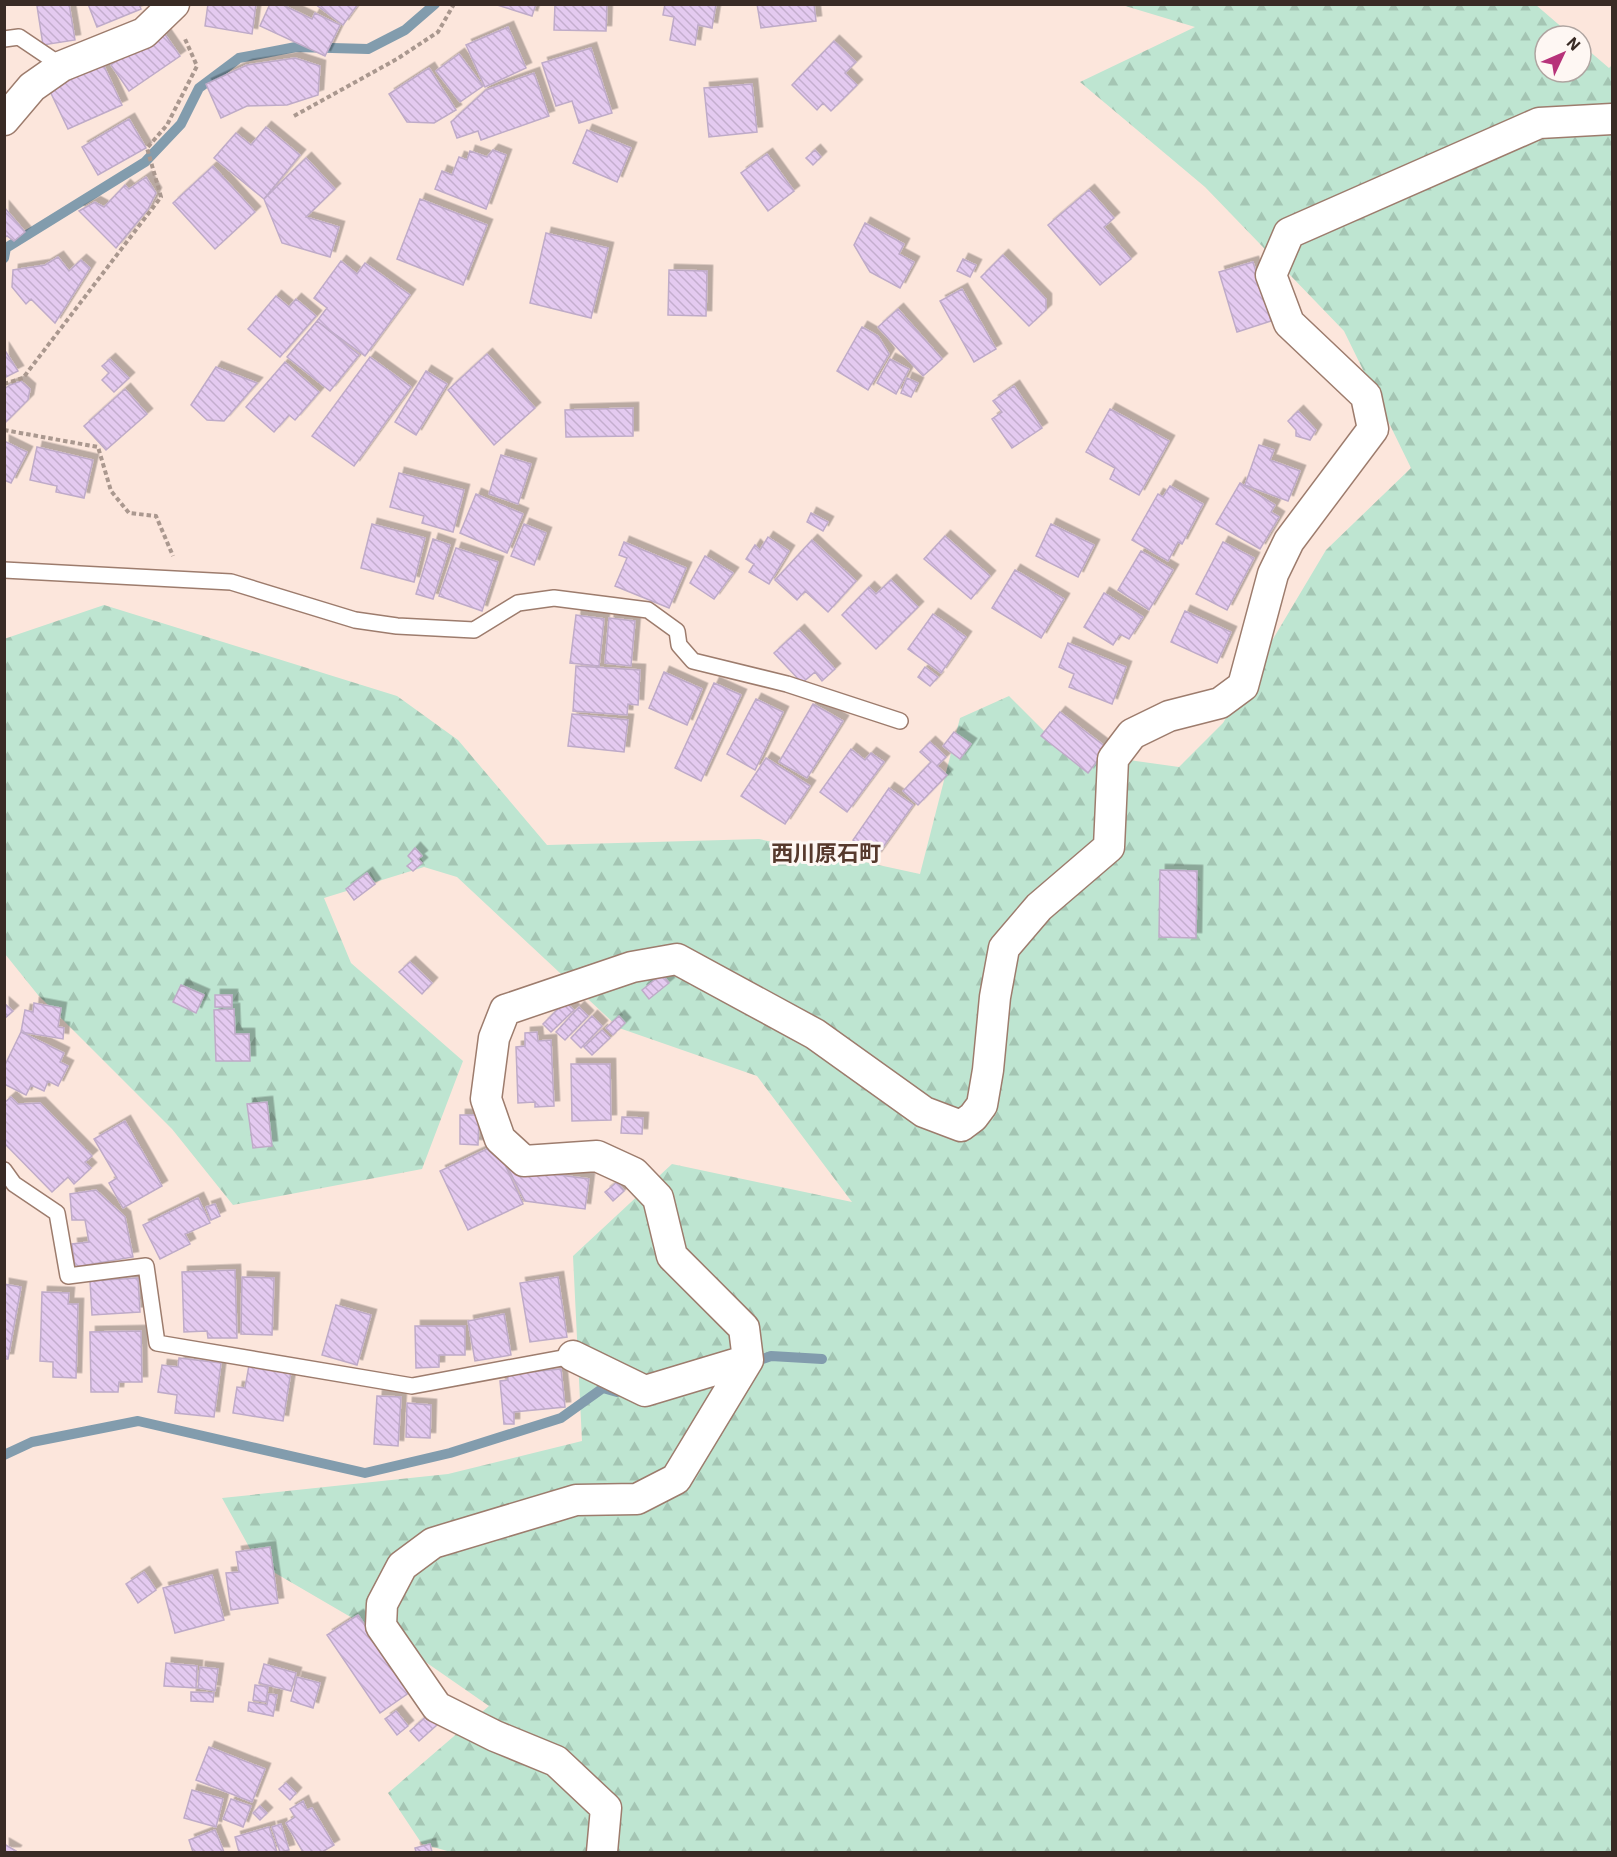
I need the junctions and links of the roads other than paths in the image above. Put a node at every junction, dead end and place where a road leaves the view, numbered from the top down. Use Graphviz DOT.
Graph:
graph roads {
  1 [pos="172,6"];
  2 [pos="4,39"];
  3 [pos="62,66"];
  4 [pos="1612,119"];
  5 [pos="4,120"];
  6 [pos="4,570"];
  7 [pos="900,721"];
  8 [pos="4,1170"];
  9 [pos="573,1356"];
  10 [pos="748,1360"];
  11 [pos="602,1852"];
  1 -- 3 [label="street"];
  2 -- 3 [label="lane"];
  3 -- 5 [label="street"];
  4 -- 10 [label="street"];
  6 -- 7 [label="lane"];
  8 -- 9 [label="lane"];
  9 -- 10 [label="street"];
  10 -- 11 [label="street"];
}
